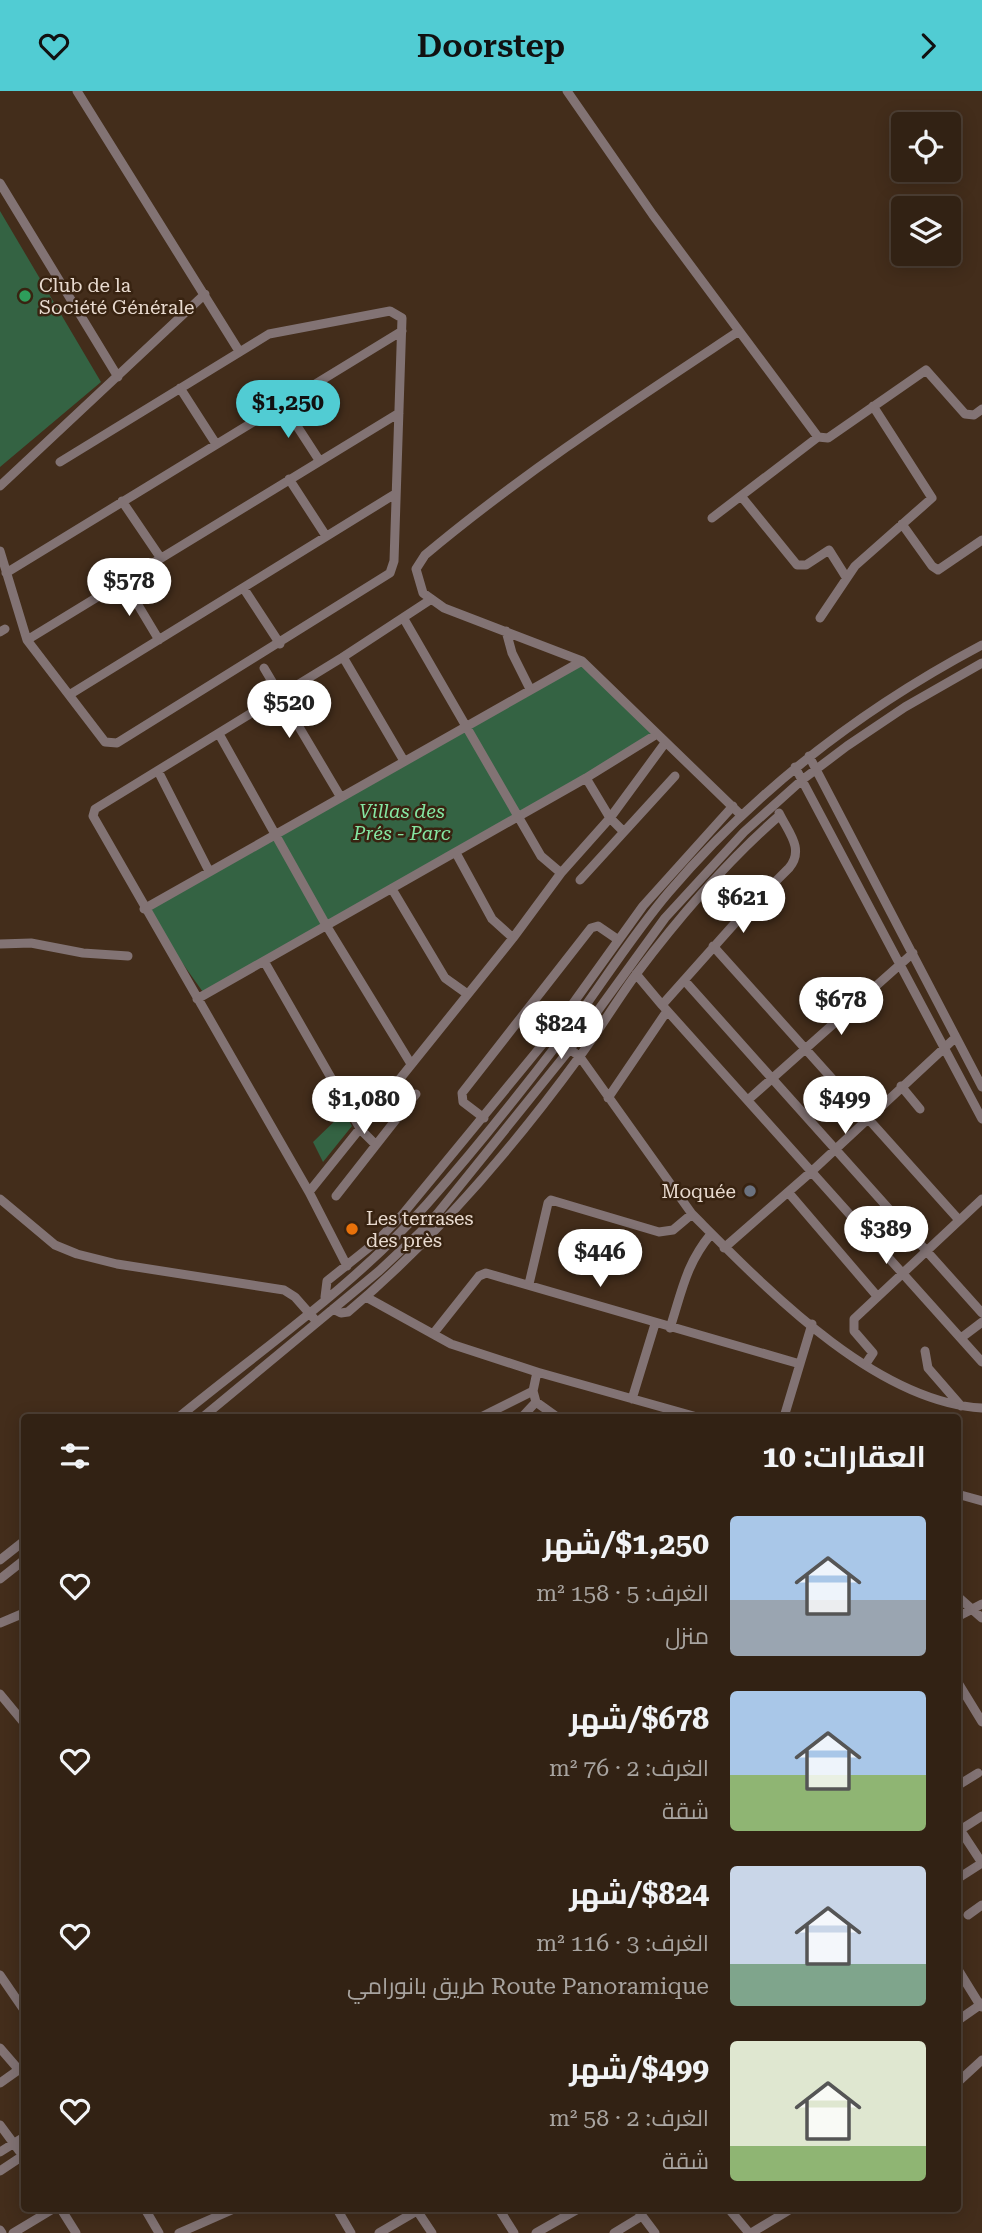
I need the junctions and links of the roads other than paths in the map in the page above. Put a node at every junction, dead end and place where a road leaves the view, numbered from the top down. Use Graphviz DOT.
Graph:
graph roads {
  1 [pos="77,91"];
  2 [pos="567,91"];
  3 [pos="0,183"];
  4 [pos="205,294"];
  5 [pos="402,331"];
  6 [pos="739,331"];
  7 [pos="239,351"];
  8 [pos="118,377"];
  9 [pos="180,388"];
  10 [pos="282,403"];
  11 [pos="873,407"];
  12 [pos="982,409"];
  13 [pos="399,413"];
  14 [pos="818,437"];
  15 [pos="216,444"];
  16 [pos="319,460"];
  17 [pos="60,462"];
  18 [pos="289,479"];
  19 [pos="0,486"];
  20 [pos="395,494"];
  21 [pos="741,496"];
  22 [pos="122,501"];
  23 [pos="712,518"];
  24 [pos="902,524"];
  25 [pos="326,536"];
  26 [pos="982,540"];
  27 [pos="0,551"];
  28 [pos="160,557"];
  29 [pos="6,573"];
  30 [pos="846,577"];
  31 [pos="123,580"];
  32 [pos="244,589"];
  33 [pos="430,600"];
  34 [pos="820,618"];
  35 [pos="404,619"];
  36 [pos="506,631"];
  37 [pos="27,640"];
  38 [pos="159,640"];
  39 [pos="280,644"];
  40 [pos="982,645"];
  41 [pos="343,657"];
  42 [pos="582,661"];
  43 [pos="982,663"];
  44 [pos="264,668"];
  45 [pos="530,689"];
  46 [pos="69,695"];
  47 [pos="281,695"];
  48 [pos="466,724"];
  49 [pos="219,734"];
  50 [pos="657,734"];
  51 [pos="645,741"];
  52 [pos="665,743"];
  53 [pos="657,754"];
  54 [pos="809,756"];
  55 [pos="404,761"];
  56 [pos="795,767"];
  57 [pos="816,768"];
  58 [pos="158,771"];
  59 [pos="675,776"];
  60 [pos="586,779"];
  61 [pos="802,780"];
  62 [pos="340,796"];
  63 [pos="774,804"];
  64 [pos="733,806"];
  65 [pos="741,815"];
  66 [pos="780,815"];
  67 [pos="518,817"];
  68 [pos="610,818"];
  69 [pos="623,831"];
  70 [pos="275,835"];
  71 [pos="456,853"];
  72 [pos="209,871"];
  73 [pos="561,873"];
  74 [pos="580,880"];
  75 [pos="392,890"];
  76 [pos="144,909"];
  77 [pos="326,925"];
  78 [pos="513,938"];
  79 [pos="617,939"];
  80 [pos="0,944"];
  81 [pos="713,946"];
  82 [pos="913,953"];
  83 [pos="128,956"];
  84 [pos="264,961"];
  85 [pos="898,966"];
  86 [pos="636,974"];
  87 [pos="684,980"];
  88 [pos="466,993"];
  89 [pos="197,999"];
  90 [pos="664,1008"];
  91 [pos="527,1013"];
  92 [pos="551,1034"];
  93 [pos="955,1038"];
  94 [pos="560,1041"];
  95 [pos="806,1048"];
  96 [pos="570,1049"];
  97 [pos="943,1049"];
  98 [pos="580,1057"];
  99 [pos="411,1064"];
  100 [pos="772,1079"];
  101 [pos="901,1086"];
  102 [pos="982,1087"];
  103 [pos="416,1094"];
  104 [pos="608,1098"];
  105 [pos="749,1099"];
  106 [pos="920,1109"];
  107 [pos="867,1117"];
  108 [pos="484,1118"];
  109 [pos="982,1119"];
  110 [pos="361,1130"];
  111 [pos="376,1146"];
  112 [pos="835,1148"];
  113 [pos="811,1172"];
  114 [pos="309,1192"];
  115 [pos="788,1192"];
  116 [pos="336,1196"];
  117 [pos="0,1199"];
  118 [pos="982,1199"];
  119 [pos="692,1214"];
  120 [pos="959,1220"];
  121 [pos="711,1234"];
  122 [pos="724,1248"];
  123 [pos="926,1249"];
  124 [pos="347,1266"];
  125 [pos="902,1271"];
  126 [pos="529,1284"];
  127 [pos="877,1296"];
  128 [pos="326,1297"];
  129 [pos="366,1297"];
  130 [pos="333,1309"];
  131 [pos="308,1312"];
  132 [pos="982,1313"];
  133 [pos="317,1322"];
  134 [pos="982,1322"];
  135 [pos="655,1324"];
  136 [pos="812,1324"];
  137 [pos="670,1328"];
  138 [pos="433,1334"];
  139 [pos="961,1338"];
  140 [pos="925,1351"];
  141 [pos="982,1362"];
  142 [pos="800,1364"];
  143 [pos="865,1365"];
  144 [pos="537,1373"];
  145 [pos="533,1391"];
  146 [pos="632,1399"];
  147 [pos="536,1402"];
  148 [pos="961,1406"];
  149 [pos="982,1408"];
  150 [pos="183,1414"];
  151 [pos="206,1414"];
  152 [pos="487,1414"];
  153 [pos="525,1414"];
  154 [pos="553,1414"];
  155 [pos="686,1414"];
  156 [pos="785,1414"];
  157 [pos="961,1495"];
  158 [pos="982,1501"];
  159 [pos="21,1543"];
  160 [pos="0,1560"];
  161 [pos="21,1562"];
  162 [pos="0,1579"];
  163 [pos="961,1598"];
  164 [pos="977,1606"];
  165 [pos="21,1614"];
  166 [pos="982,1618"];
  167 [pos="0,1623"];
  168 [pos="961,1688"];
  169 [pos="0,1694"];
  170 [pos="21,1719"];
  171 [pos="982,1722"];
  172 [pos="978,1773"];
  173 [pos="961,1784"];
  174 [pos="982,1816"];
  175 [pos="961,1827"];
  176 [pos="961,1833"];
  177 [pos="982,1863"];
  178 [pos="961,1876"];
  179 [pos="982,1905"];
  180 [pos="968,1915"];
  181 [pos="961,1974"];
  182 [pos="0,1975"];
  183 [pos="981,2005"];
  184 [pos="21,2006"];
  185 [pos="961,2018"];
  186 [pos="0,2048"];
  187 [pos="982,2060"];
  188 [pos="21,2067"];
  189 [pos="21,2069"];
  190 [pos="961,2079"];
  191 [pos="0,2083"];
  192 [pos="0,2125"];
  193 [pos="21,2139"];
  194 [pos="14,2144"];
  195 [pos="0,2152"];
  196 [pos="21,2152"];
  197 [pos="21,2157"];
  198 [pos="0,2171"];
  199 [pos="48,2212"];
  200 [pos="63,2212"];
  201 [pos="147,2212"];
  202 [pos="227,2212"];
  203 [pos="339,2212"];
  204 [pos="413,2212"];
  205 [pos="420,2212"];
  206 [pos="502,2212"];
  207 [pos="573,2212"];
  208 [pos="640,2212"];
  209 [pos="732,2212"];
  210 [pos="786,2212"];
  211 [pos="13,2233"];
  212 [pos="76,2233"];
  213 [pos="159,2233"];
  214 [pos="179,2233"];
  215 [pos="351,2233"];
  216 [pos="379,2233"];
  217 [pos="432,2233"];
  218 [pos="513,2233"];
  219 [pos="536,2233"];
  220 [pos="614,2233"];
  221 [pos="655,2233"];
  222 [pos="750,2233"];
  1 -- 4 [label="street"];
  2 -- 6 [label="street"];
  3 -- 8 [label="street"];
  4 -- 7 [label="street"];
  4 -- 8 [label="street"];
  5 -- 7 [label="street"];
  5 -- 10 [label="street"];
  5 -- 13 [label="street"];
  6 -- 14 [label="street"];
  6 -- 33 [label="street"];
  7 -- 9 [label="street"];
  8 -- 19 [label="street"];
  9 -- 15 [label="street"];
  9 -- 17 [label="street"];
  10 -- 15 [label="street"];
  10 -- 16 [label="street"];
  11 -- 12 [label="street"];
  11 -- 14 [label="street"];
  11 -- 24 [label="street"];
  13 -- 16 [label="street"];
  13 -- 20 [label="street"];
  14 -- 21 [label="street"];
  15 -- 22 [label="street"];
  16 -- 18 [label="street"];
  18 -- 25 [label="street"];
  18 -- 28 [label="street"];
  20 -- 25 [label="street"];
  20 -- 39 [label="street"];
  21 -- 23 [label="street"];
  21 -- 30 [label="street"];
  22 -- 28 [label="street"];
  22 -- 29 [label="street"];
  24 -- 26 [label="street"];
  24 -- 30 [label="street"];
  25 -- 32 [label="street"];
  27 -- 29 [label="street"];
  28 -- 31 [label="street"];
  29 -- 37 [label="street"];
  30 -- 34 [label="street"];
  31 -- 37 [label="street"];
  31 -- 38 [label="street"];
  32 -- 38 [label="street"];
  32 -- 39 [label="street"];
  33 -- 35 [label="street"];
  33 -- 36 [label="street"];
  35 -- 41 [label="street"];
  35 -- 48 [label="street"];
  36 -- 42 [label="street"];
  36 -- 45 [label="street"];
  37 -- 46 [label="street"];
  38 -- 46 [label="street"];
  39 -- 46 [label="street"];
  40 -- 54 [label="street"];
  41 -- 47 [label="street"];
  41 -- 55 [label="street"];
  42 -- 45 [label="street"];
  42 -- 50 [label="street"];
  43 -- 57 [label="street"];
  44 -- 47 [label="street"];
  45 -- 48 [label="street"];
  47 -- 49 [label="street"];
  47 -- 62 [label="street"];
  48 -- 55 [label="street"];
  48 -- 67 [label="street"];
  49 -- 58 [label="street"];
  49 -- 70 [label="street"];
  50 -- 51 [label="street"];
  50 -- 52 [label="street"];
  51 -- 53 [label="street"];
  51 -- 60 [label="street"];
  52 -- 53 [label="street"];
  52 -- 64 [label="street"];
  53 -- 68 [label="street"];
  54 -- 56 [label="street"];
  54 -- 57 [label="street"];
  55 -- 62 [label="street"];
  56 -- 61 [label="street"];
  56 -- 65 [label="street"];
  57 -- 61 [label="street"];
  57 -- 82 [label="street"];
  58 -- 72 [label="street"];
  58 -- 76 [label="street"];
  59 -- 69 [label="street"];
  60 -- 67 [label="street"];
  60 -- 68 [label="street"];
  61 -- 63 [label="street"];
  61 -- 85 [label="street"];
  62 -- 70 [label="street"];
  63 -- 66 [label="street"];
  63 -- 96 [label="street"];
  64 -- 65 [label="street"];
  64 -- 79 [label="street"];
  65 -- 94 [label="street"];
  66 -- 81 [label="street"];
  66 -- 86 [label="street"];
  67 -- 71 [label="street"];
  67 -- 73 [label="street"];
  68 -- 69 [label="street"];
  68 -- 73 [label="street"];
  69 -- 74 [label="street"];
  70 -- 72 [label="street"];
  70 -- 77 [label="street"];
  71 -- 75 [label="street"];
  71 -- 78 [label="street"];
  72 -- 76 [label="street"];
  73 -- 78 [label="street"];
  75 -- 77 [label="street"];
  75 -- 88 [label="street"];
  76 -- 89 [label="street"];
  77 -- 84 [label="street"];
  77 -- 99 [label="street"];
  78 -- 88 [label="street"];
  79 -- 91 [label="street"];
  79 -- 92 [label="street"];
  80 -- 83 [label="street"];
  81 -- 87 [label="street"];
  81 -- 95 [label="street"];
  82 -- 85 [label="street"];
  82 -- 93 [label="street"];
  84 -- 89 [label="street"];
  84 -- 110 [label="street"];
  85 -- 95 [label="street"];
  85 -- 97 [label="street"];
  86 -- 90 [label="street"];
  86 -- 98 [label="street"];
  87 -- 90 [label="street"];
  87 -- 100 [label="street"];
  88 -- 99 [label="street"];
  89 -- 114 [label="street"];
  90 -- 104 [label="street"];
  90 -- 105 [label="street"];
  91 -- 92 [label="street"];
  91 -- 108 [label="street"];
  92 -- 94 [label="street"];
  92 -- 108 [label="street"];
  93 -- 97 [label="street"];
  93 -- 102 [label="street"];
  94 -- 96 [label="street"];
  94 -- 128 [label="street"];
  95 -- 100 [label="street"];
  95 -- 107 [label="street"];
  96 -- 98 [label="street"];
  96 -- 130 [label="street"];
  97 -- 101 [label="street"];
  97 -- 109 [label="street"];
  98 -- 104 [label="street"];
  98 -- 129 [label="street"];
  99 -- 110 [label="street"];
  100 -- 105 [label="street"];
  100 -- 112 [label="street"];
  101 -- 106 [label="street"];
  101 -- 107 [label="street"];
  103 -- 111 [label="street"];
  104 -- 119 [label="street"];
  105 -- 113 [label="street"];
  107 -- 112 [label="street"];
  107 -- 120 [label="street"];
  108 -- 124 [label="street"];
  110 -- 111 [label="street"];
  110 -- 114 [label="street"];
  111 -- 116 [label="street"];
  112 -- 113 [label="street"];
  112 -- 123 [label="street"];
  113 -- 115 [label="street"];
  113 -- 125 [label="street"];
  114 -- 124 [label="street"];
  115 -- 122 [label="street"];
  115 -- 127 [label="street"];
  117 -- 131 [label="street"];
  118 -- 120 [label="street"];
  119 -- 121 [label="street"];
  119 -- 126 [label="street"];
  120 -- 123 [label="street"];
  121 -- 122 [label="street"];
  121 -- 137 [label="street"];
  122 -- 136 [label="street"];
  123 -- 125 [label="street"];
  123 -- 132 [label="street"];
  124 -- 128 [label="street"];
  125 -- 127 [label="street"];
  125 -- 139 [label="street"];
  126 -- 135 [label="street"];
  126 -- 138 [label="street"];
  127 -- 143 [label="street"];
  128 -- 131 [label="street"];
  129 -- 130 [label="street"];
  129 -- 138 [label="street"];
  130 -- 133 [label="street"];
  131 -- 133 [label="street"];
  131 -- 150 [label="street"];
  133 -- 151 [label="street"];
  134 -- 139 [label="street"];
  135 -- 137 [label="street"];
  135 -- 146 [label="street"];
  136 -- 142 [label="street"];
  136 -- 143 [label="street"];
  137 -- 142 [label="street"];
  138 -- 144 [label="street"];
  139 -- 141 [label="street"];
  140 -- 148 [label="street"];
  142 -- 156 [label="street"];
  143 -- 148 [label="street"];
  144 -- 145 [label="street"];
  144 -- 146 [label="street"];
  145 -- 147 [label="street"];
  145 -- 152 [label="street"];
  146 -- 155 [label="street"];
  147 -- 153 [label="street"];
  147 -- 154 [label="street"];
  148 -- 149 [label="street"];
  157 -- 158 [label="street"];
  159 -- 160 [label="street"];
  161 -- 162 [label="street"];
  163 -- 164 [label="street"];
  164 -- 166 [label="street"];
  165 -- 167 [label="street"];
  168 -- 171 [label="street"];
  169 -- 170 [label="street"];
  172 -- 173 [label="street"];
  174 -- 175 [label="street"];
  176 -- 177 [label="street"];
  177 -- 178 [label="street"];
  179 -- 180 [label="street"];
  181 -- 183 [label="street"];
  182 -- 184 [label="street"];
  183 -- 185 [label="street"];
  186 -- 188 [label="street"];
  187 -- 190 [label="street"];
  189 -- 191 [label="street"];
  192 -- 194 [label="street"];
  193 -- 194 [label="street"];
  194 -- 195 [label="street"];
  194 -- 196 [label="street"];
  197 -- 198 [label="street"];
  199 -- 211 [label="street"];
  200 -- 212 [label="street"];
  201 -- 213 [label="street"];
  202 -- 214 [label="street"];
  203 -- 215 [label="street"];
  204 -- 216 [label="street"];
  205 -- 217 [label="street"];
  206 -- 218 [label="street"];
  207 -- 219 [label="street"];
  208 -- 220 [label="street"];
  208 -- 221 [label="street"];
  209 -- 222 [label="street"];
  210 -- 222 [label="street"];
}
